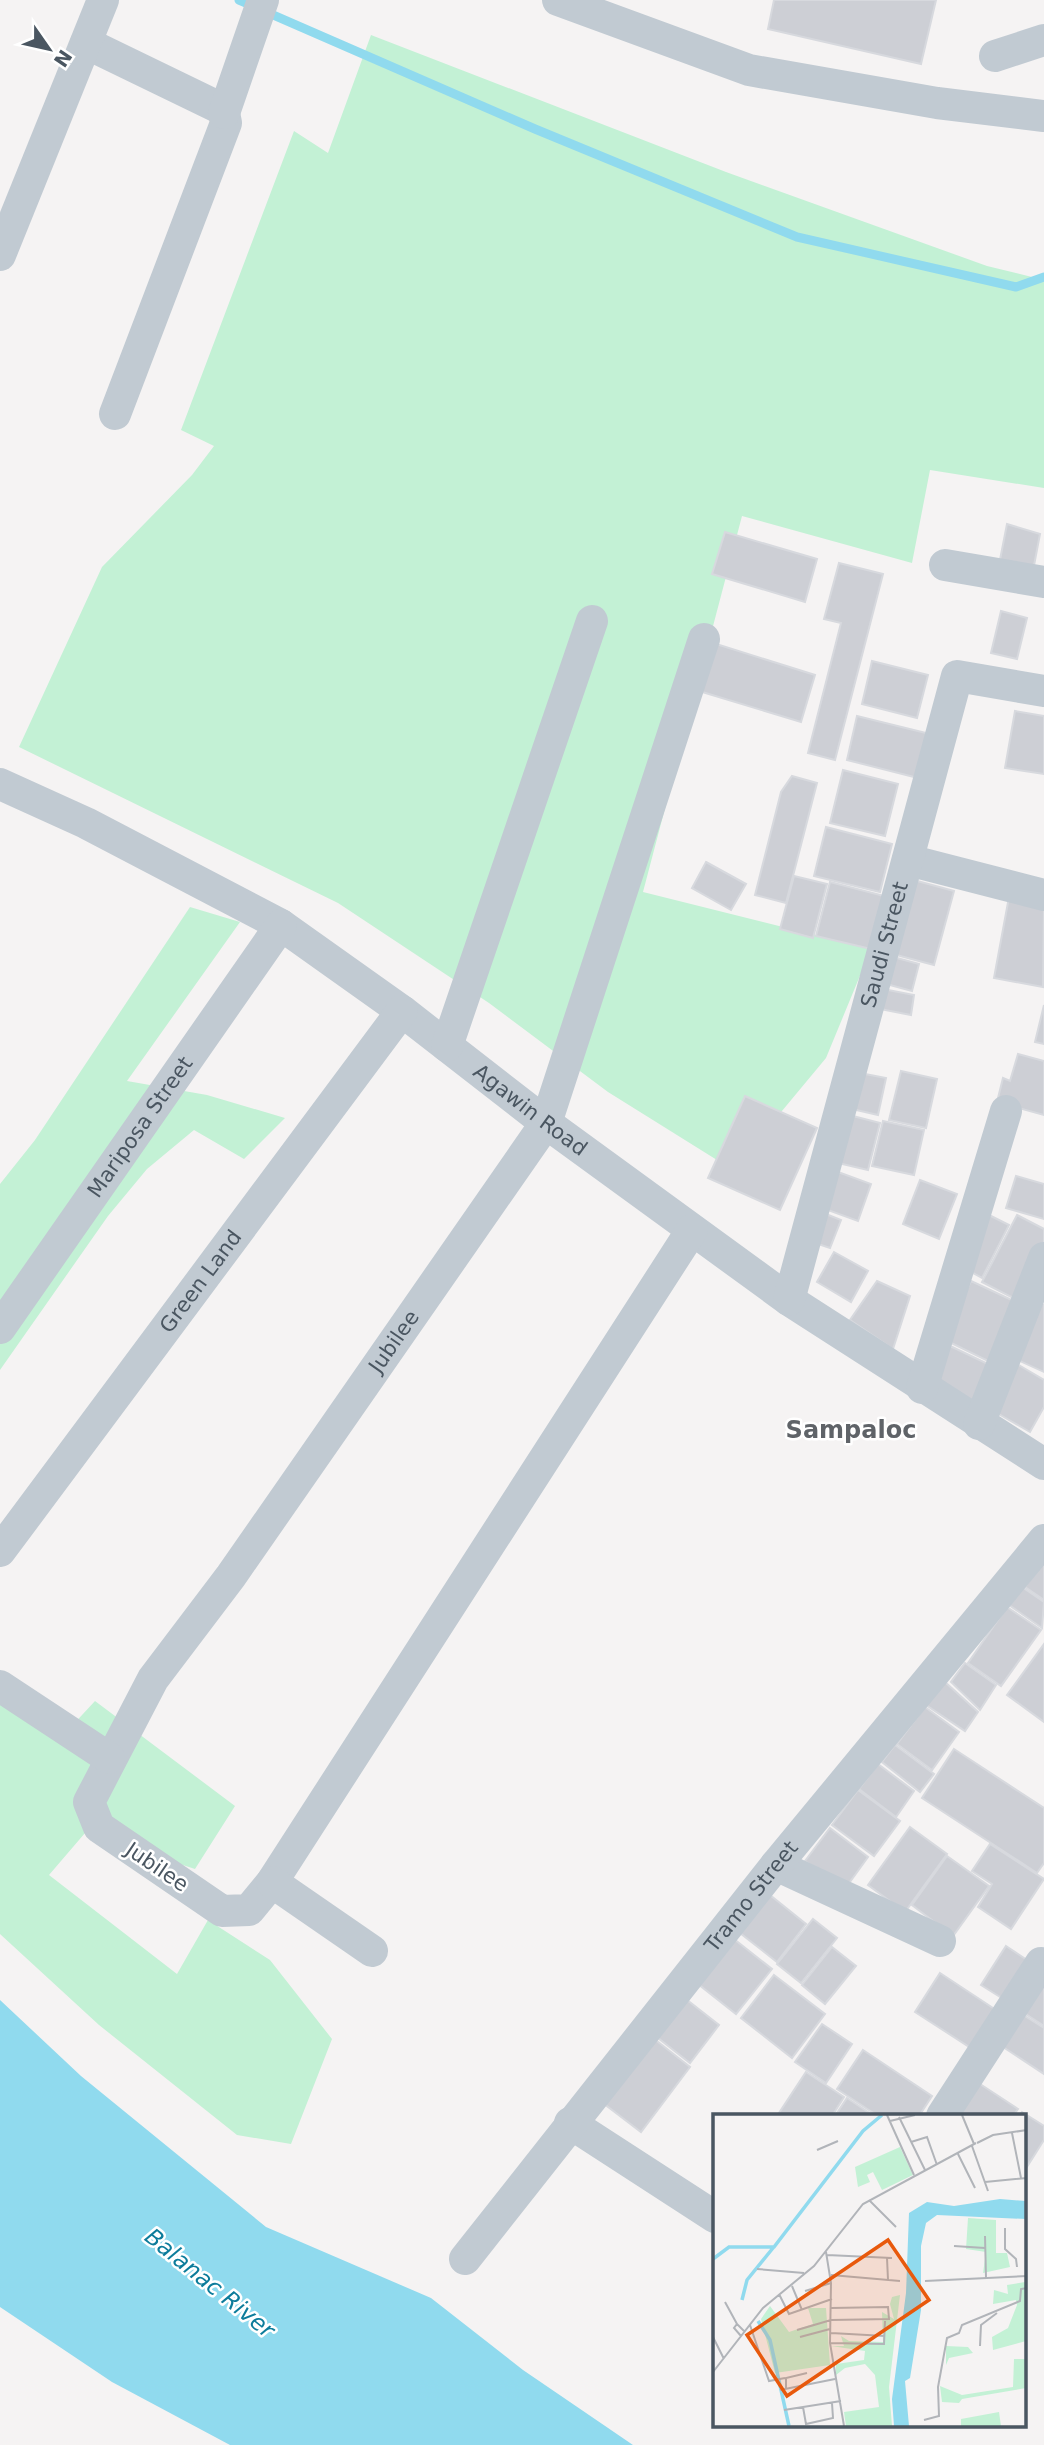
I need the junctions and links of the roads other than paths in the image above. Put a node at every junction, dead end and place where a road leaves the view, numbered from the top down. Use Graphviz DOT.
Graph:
graph roads {
  1 [pos="103,0"];
  2 [pos="263,0"];
  3 [pos="558,0"];
  4 [pos="1044,40"];
  5 [pos="86,43"];
  6 [pos="995,56"];
  7 [pos="224,113"];
  8 [pos="1044,116"];
  9 [pos="0,255"];
  10 [pos="115,414"];
  11 [pos="945,565"];
  12 [pos="1044,582"];
  13 [pos="592,621"];
  14 [pos="704,639"];
  15 [pos="1044,691"];
  16 [pos="0,784"];
  17 [pos="908,860"];
  18 [pos="1044,895"];
  19 [pos="281,925"];
  20 [pos="402,1011"];
  21 [pos="447,1046"];
  22 [pos="1006,1111"];
  23 [pos="547,1123"];
  24 [pos="692,1230"];
  25 [pos="1044,1258"];
  26 [pos="789,1300"];
  27 [pos="0,1328"];
  28 [pos="922,1388"];
  29 [pos="979,1424"];
  30 [pos="1044,1464"];
  31 [pos="1044,1540"];
  32 [pos="0,1551"];
  33 [pos="0,1686"];
  34 [pos="109,1758"];
  35 [pos="776,1866"];
  36 [pos="272,1882"];
  37 [pos="940,1941"];
  38 [pos="372,1951"];
  39 [pos="1044,1965"];
  40 [pos="943,2114"];
  41 [pos="570,2123"];
  42 [pos="713,2216"];
  43 [pos="465,2259"];
  1 -- 5 [label="street"];
  2 -- 7 [label="street"];
  3 -- 8 [label="street"];
  4 -- 6 [label="street"];
  5 -- 7 [label="street"];
  5 -- 9 [label="street"];
  7 -- 10 [label="street"];
  11 -- 12 [label="street"];
  13 -- 21 [label="street"];
  14 -- 23 [label="street, Jubilee"];
  15 -- 17 [label="street, Saudi Street"];
  16 -- 19 [label="street, Agawin Road"];
  17 -- 18 [label="street"];
  17 -- 26 [label="street, Saudi Street"];
  19 -- 20 [label="street, Agawin Road"];
  19 -- 27 [label="street, Mariposa Street"];
  20 -- 21 [label="street, Agawin Road"];
  20 -- 32 [label="street, Green Land"];
  21 -- 23 [label="street, Agawin Road"];
  22 -- 28 [label="street"];
  23 -- 24 [label="street, Agawin Road"];
  23 -- 34 [label="street, Jubilee"];
  24 -- 26 [label="street, Agawin Road"];
  24 -- 36 [label="street, Jubilee"];
  25 -- 29 [label="street"];
  26 -- 28 [label="street, Agawin Road"];
  28 -- 29 [label="street, Agawin Road"];
  29 -- 30 [label="street, Agawin Road"];
  31 -- 35 [label="street, Tramo Street"];
  33 -- 34 [label="street"];
  34 -- 36 [label="street, Jubilee"];
  35 -- 37 [label="street"];
  35 -- 41 [label="street, Tramo Street"];
  36 -- 38 [label="street"];
  39 -- 40 [label="street"];
  41 -- 42 [label="street"];
  41 -- 43 [label="street, Tramo Street"];
}
